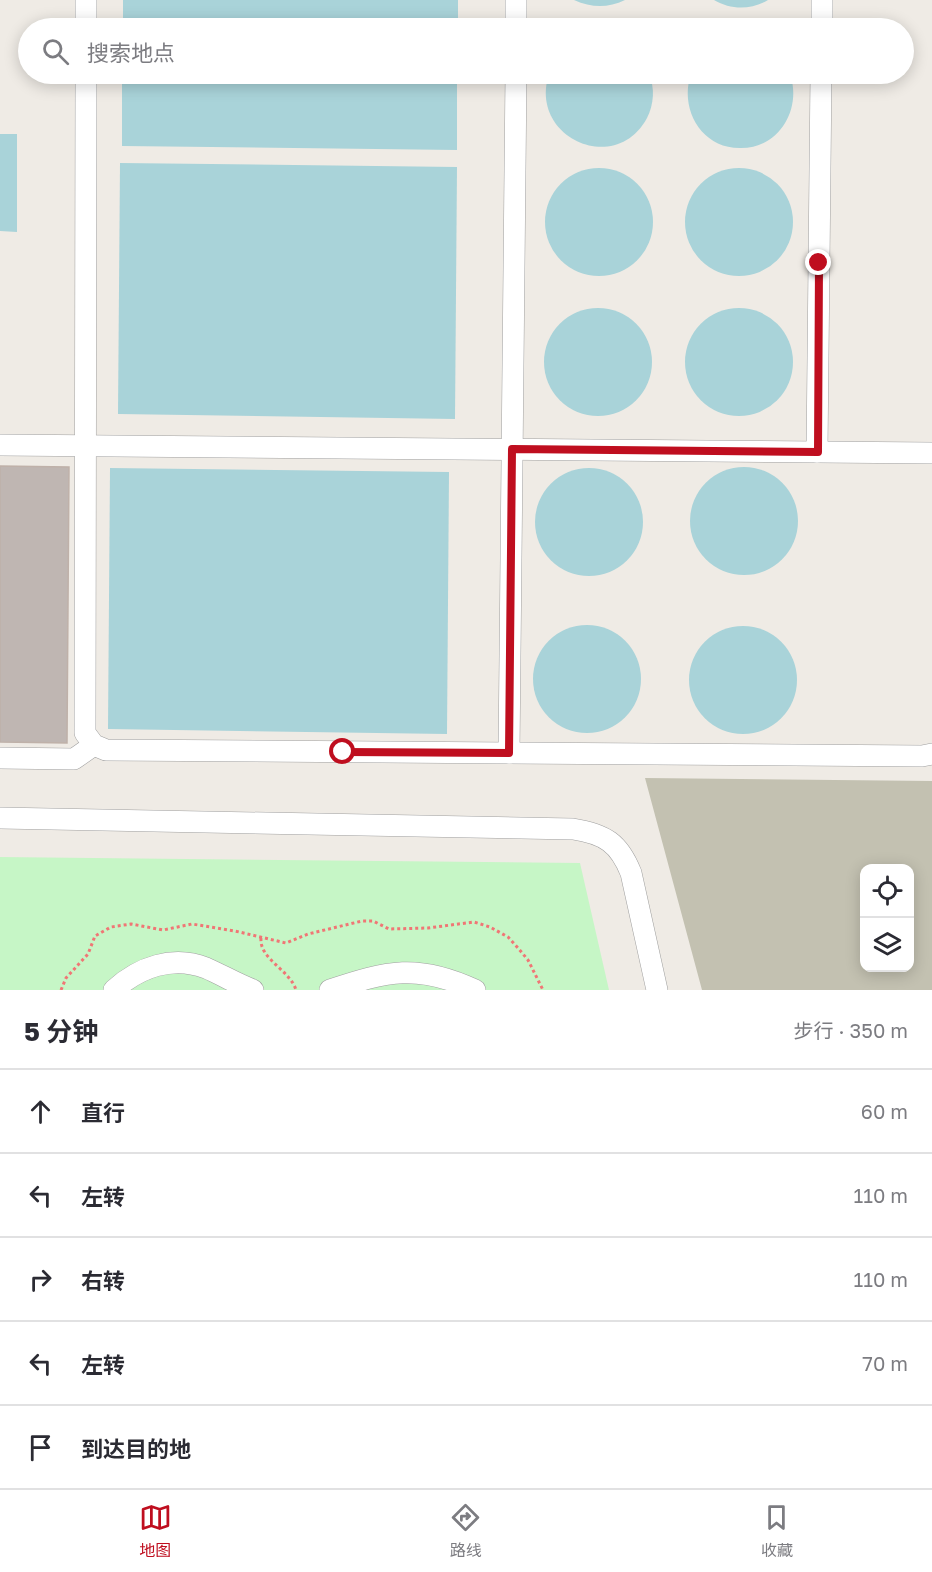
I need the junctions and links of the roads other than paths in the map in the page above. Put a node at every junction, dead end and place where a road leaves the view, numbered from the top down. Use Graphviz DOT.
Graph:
graph roads {
  1 [pos="86,0"];
  2 [pos="516,0"];
  3 [pos="822,0"];
  4 [pos="86,18"];
  5 [pos="516,18"];
  6 [pos="822,18"];
  7 [pos="86,84"];
  8 [pos="516,84"];
  9 [pos="821,84"];
  10 [pos="0,445"];
  11 [pos="86,445"];
  12 [pos="512,449"];
  13 [pos="818,452"];
  14 [pos="932,453"];
  15 [pos="94,745"];
  16 [pos="509,753"];
  17 [pos="932,754"];
  18 [pos="0,758"];
  19 [pos="0,818"];
  20 [pos="114,990"];
  21 [pos="253,990"];
  22 [pos="330,990"];
  23 [pos="475,990"];
  24 [pos="657,990"];
  1 -- 4 [label="street"];
  2 -- 5 [label="street"];
  3 -- 6 [label="street"];
  7 -- 11 [label="street"];
  8 -- 12 [label="street"];
  9 -- 13 [label="street"];
  10 -- 11 [label="street"];
  11 -- 12 [label="street"];
  11 -- 15 [label="street"];
  12 -- 13 [label="street"];
  12 -- 16 [label="street"];
  13 -- 14 [label="street"];
  15 -- 16 [label="street"];
  15 -- 18 [label="street"];
  16 -- 17 [label="street"];
  19 -- 24 [label="street"];
  20 -- 21 [label="street"];
  22 -- 23 [label="street"];
}
